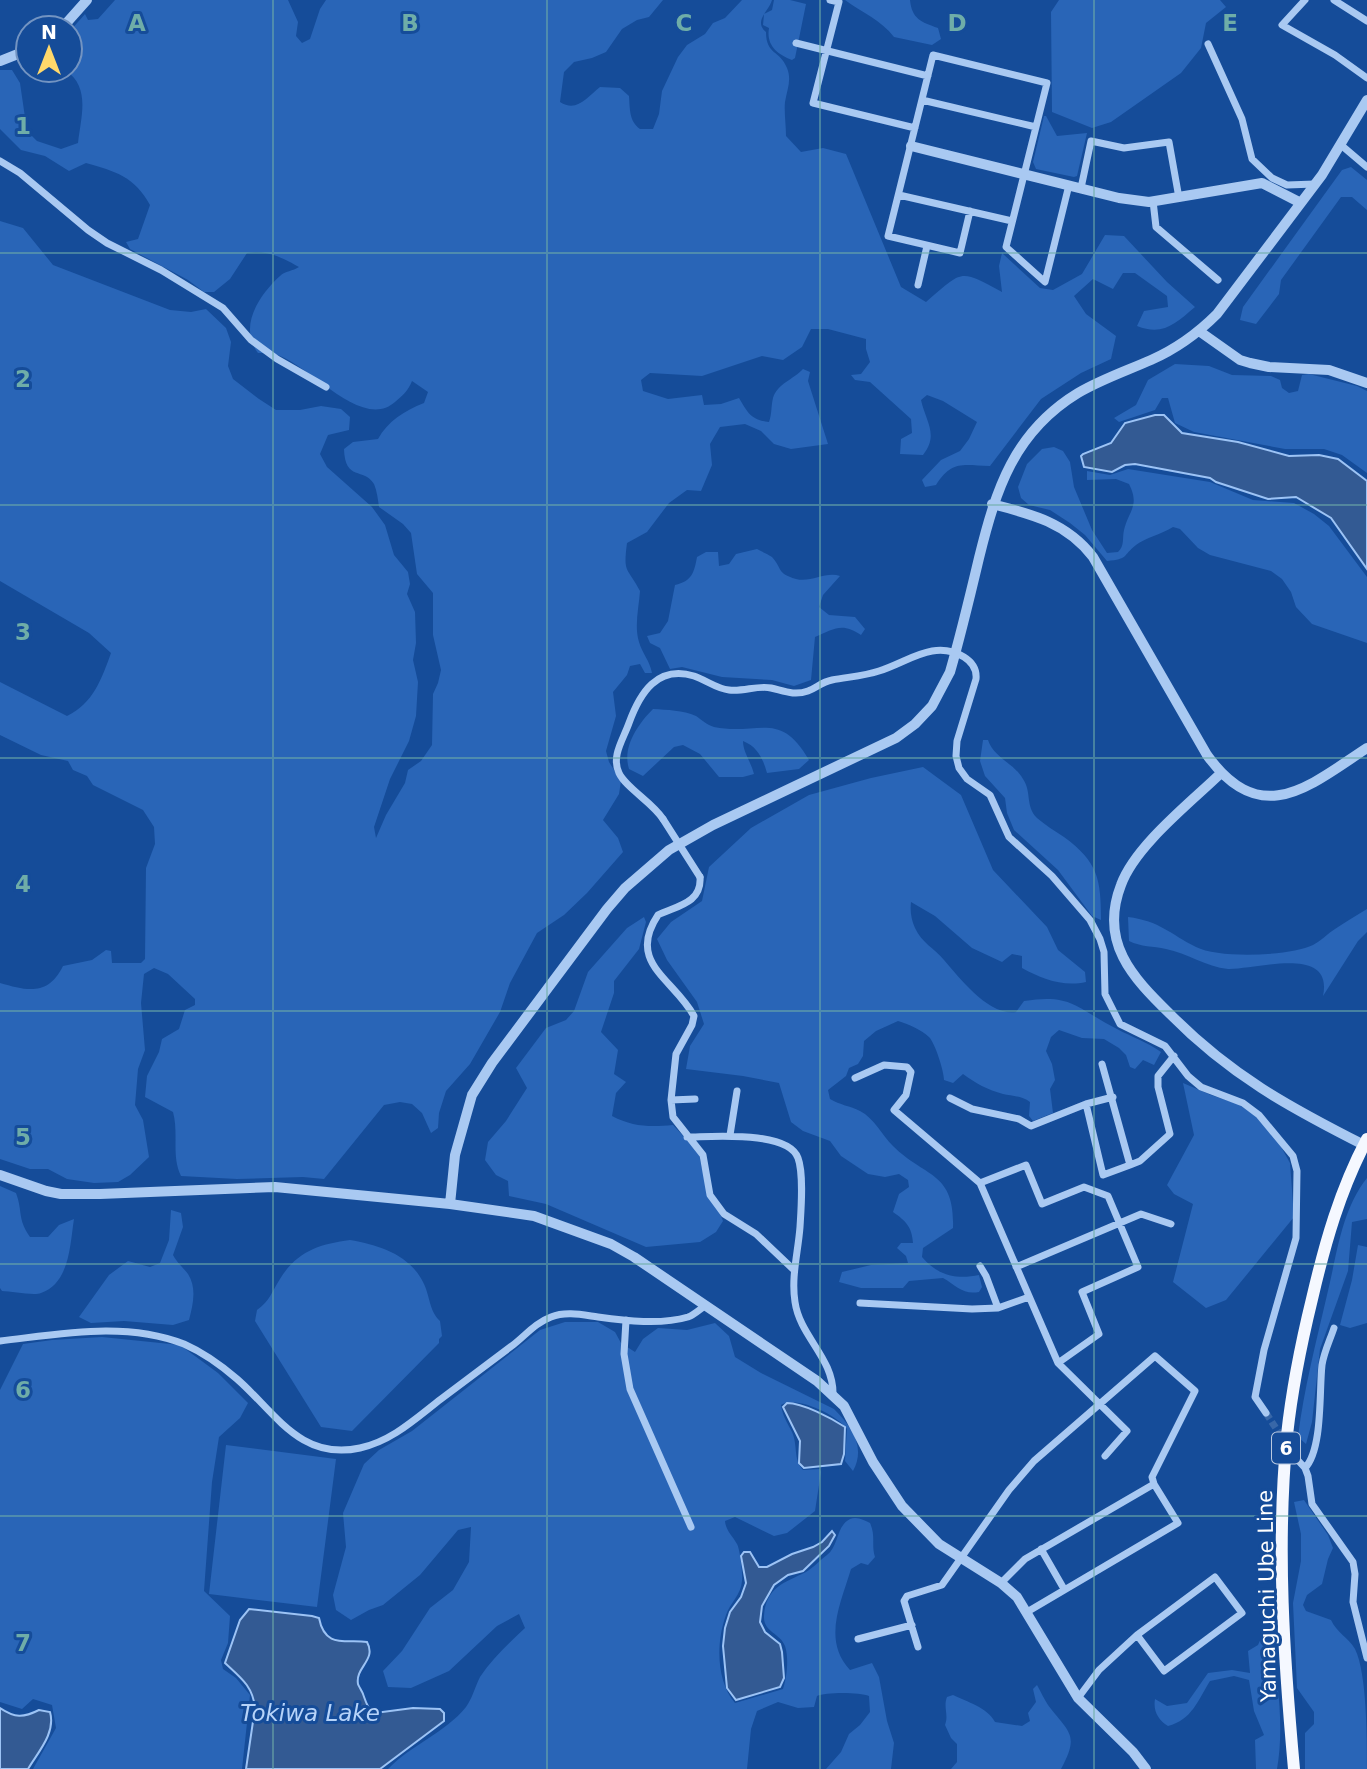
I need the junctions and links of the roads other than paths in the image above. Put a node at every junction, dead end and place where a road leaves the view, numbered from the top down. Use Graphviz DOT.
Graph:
graph roads {
  1 [pos="87,0"];
  2 [pos="830,0"];
  3 [pos="1305,0"];
  4 [pos="1334,0"];
  5 [pos="74,14"];
  6 [pos="1367,21"];
  7 [pos="796,43"];
  8 [pos="1208,44"];
  9 [pos="827,51"];
  10 [pos="928,76"];
  11 [pos="1367,78"];
  12 [pos="922,100"];
  13 [pos="1367,100"];
  14 [pos="1036,127"];
  15 [pos="915,128"];
  16 [pos="1341,145"];
  17 [pos="911,146"];
  18 [pos="0,161"];
  19 [pos="1367,167"];
  20 [pos="1025,174"];
  21 [pos="1069,184"];
  22 [pos="1315,184"];
  23 [pos="1082,188"];
  24 [pos="898,195"];
  25 [pos="1179,198"];
  26 [pos="1153,201"];
  27 [pos="1301,203"];
  28 [pos="970,211"];
  29 [pos="1012,221"];
  30 [pos="927,246"];
  31 [pos="1218,279"];
  32 [pos="918,285"];
  33 [pos="1199,331"];
  34 [pos="1367,383"];
  35 [pos="326,387"];
  36 [pos="992,504"];
  37 [pos="956,652"];
  38 [pos="1367,748"];
  39 [pos="1220,774"];
  40 [pos="1174,1056"];
  41 [pos="1102,1065"];
  42 [pos="855,1078"];
  43 [pos="737,1091"];
  44 [pos="1113,1097"];
  45 [pos="950,1098"];
  46 [pos="695,1099"];
  47 [pos="670,1100"];
  48 [pos="1086,1104"];
  49 [pos="730,1135"];
  50 [pos="687,1137"];
  51 [pos="1365,1142"];
  52 [pos="1130,1166"];
  53 [pos="0,1175"];
  54 [pos="979,1183"];
  55 [pos="450,1204"];
  56 [pos="1119,1222"];
  57 [pos="1171,1224"];
  58 [pos="979,1266"];
  59 [pos="1016,1268"];
  60 [pos="794,1270"];
  61 [pos="1029,1297"];
  62 [pos="860,1303"];
  63 [pos="705,1305"];
  64 [pos="998,1308"];
  65 [pos="626,1320"];
  66 [pos="1334,1328"];
  67 [pos="0,1341"];
  68 [pos="1058,1363"];
  69 [pos="833,1395"];
  70 [pos="1099,1404"];
  71 [pos="1265,1413"];
  72 [pos="1294,1455"];
  73 [pos="1105,1456"];
  74 [pos="1306,1468"];
  75 [pos="1154,1484"];
  76 [pos="691,1527"];
  77 [pos="1041,1549"];
  78 [pos="960,1559"];
  79 [pos="1001,1583"];
  80 [pos="1064,1589"];
  81 [pos="1027,1612"];
  82 [pos="912,1625"];
  83 [pos="1137,1635"];
  84 [pos="858,1639"];
  85 [pos="918,1647"];
  86 [pos="1367,1658"];
  87 [pos="1078,1698"];
  88 [pos="1146,1769"];
  89 [pos="1294,1769"];
  1 -- 5 [label="street"];
  2 -- 9 [label="street"];
  3 -- 11 [label="street"];
  4 -- 6 [label="street"];
  7 -- 9 [label="street"];
  8 -- 22 [label="street"];
  9 -- 10 [label="street"];
  9 -- 15 [label="street"];
  10 -- 12 [label="street"];
  10 -- 14 [label="street"];
  12 -- 14 [label="street"];
  12 -- 15 [label="street"];
  13 -- 16 [label="street"];
  14 -- 20 [label="street"];
  15 -- 17 [label="street"];
  16 -- 19 [label="street"];
  16 -- 22 [label="street"];
  17 -- 20 [label="street"];
  17 -- 24 [label="street"];
  18 -- 35 [label="street"];
  20 -- 21 [label="street"];
  20 -- 29 [label="street"];
  21 -- 23 [label="street"];
  21 -- 29 [label="street"];
  22 -- 27 [label="street"];
  23 -- 25 [label="street"];
  23 -- 26 [label="street"];
  24 -- 28 [label="street"];
  24 -- 30 [label="street"];
  25 -- 26 [label="street"];
  25 -- 27 [label="street"];
  26 -- 31 [label="street"];
  27 -- 33 [label="street"];
  28 -- 29 [label="street"];
  28 -- 30 [label="street"];
  30 -- 32 [label="street"];
  33 -- 34 [label="street"];
  33 -- 36 [label="street"];
  36 -- 37 [label="street"];
  36 -- 39 [label="street"];
  37 -- 40 [label="street"];
  37 -- 47 [label="street, bridge"];
  37 -- 55 [label="street"];
  38 -- 39 [label="street"];
  39 -- 51 [label="street"];
  40 -- 52 [label="street"];
  40 -- 71 [label="street"];
  41 -- 44 [label="street"];
  42 -- 54 [label="street"];
  43 -- 49 [label="street"];
  44 -- 48 [label="street"];
  44 -- 52 [label="street"];
  45 -- 48 [label="street"];
  46 -- 47 [label="street"];
  47 -- 50 [label="street"];
  48 -- 52 [label="street"];
  49 -- 50 [label="street"];
  49 -- 60 [label="street"];
  50 -- 60 [label="street"];
  51 -- 89 [label="main road, Yamaguchi Ube Line / 6"];
  53 -- 55 [label="street"];
  54 -- 56 [label="street"];
  54 -- 59 [label="street"];
  55 -- 63 [label="street"];
  56 -- 57 [label="street"];
  56 -- 59 [label="street"];
  56 -- 68 [label="street"];
  58 -- 64 [label="street"];
  59 -- 61 [label="street"];
  60 -- 69 [label="street"];
  61 -- 64 [label="street"];
  61 -- 68 [label="street"];
  62 -- 64 [label="street"];
  63 -- 65 [label="street"];
  63 -- 69 [label="street"];
  65 -- 67 [label="street"];
  65 -- 76 [label="street"];
  66 -- 74 [label="street"];
  68 -- 70 [label="street"];
  69 -- 78 [label="street"];
  70 -- 73 [label="street"];
  70 -- 75 [label="street"];
  70 -- 78 [label="street"];
  72 -- 74 [label="street"];
  74 -- 86 [label="street"];
  75 -- 77 [label="street"];
  75 -- 80 [label="street"];
  77 -- 79 [label="street"];
  77 -- 80 [label="street"];
  78 -- 79 [label="street"];
  78 -- 82 [label="street"];
  79 -- 81 [label="street"];
  80 -- 81 [label="street"];
  81 -- 87 [label="street"];
  82 -- 84 [label="street"];
  82 -- 85 [label="street"];
  83 -- 83 [label="street"];
  83 -- 87 [label="street"];
  87 -- 88 [label="street"];
}
